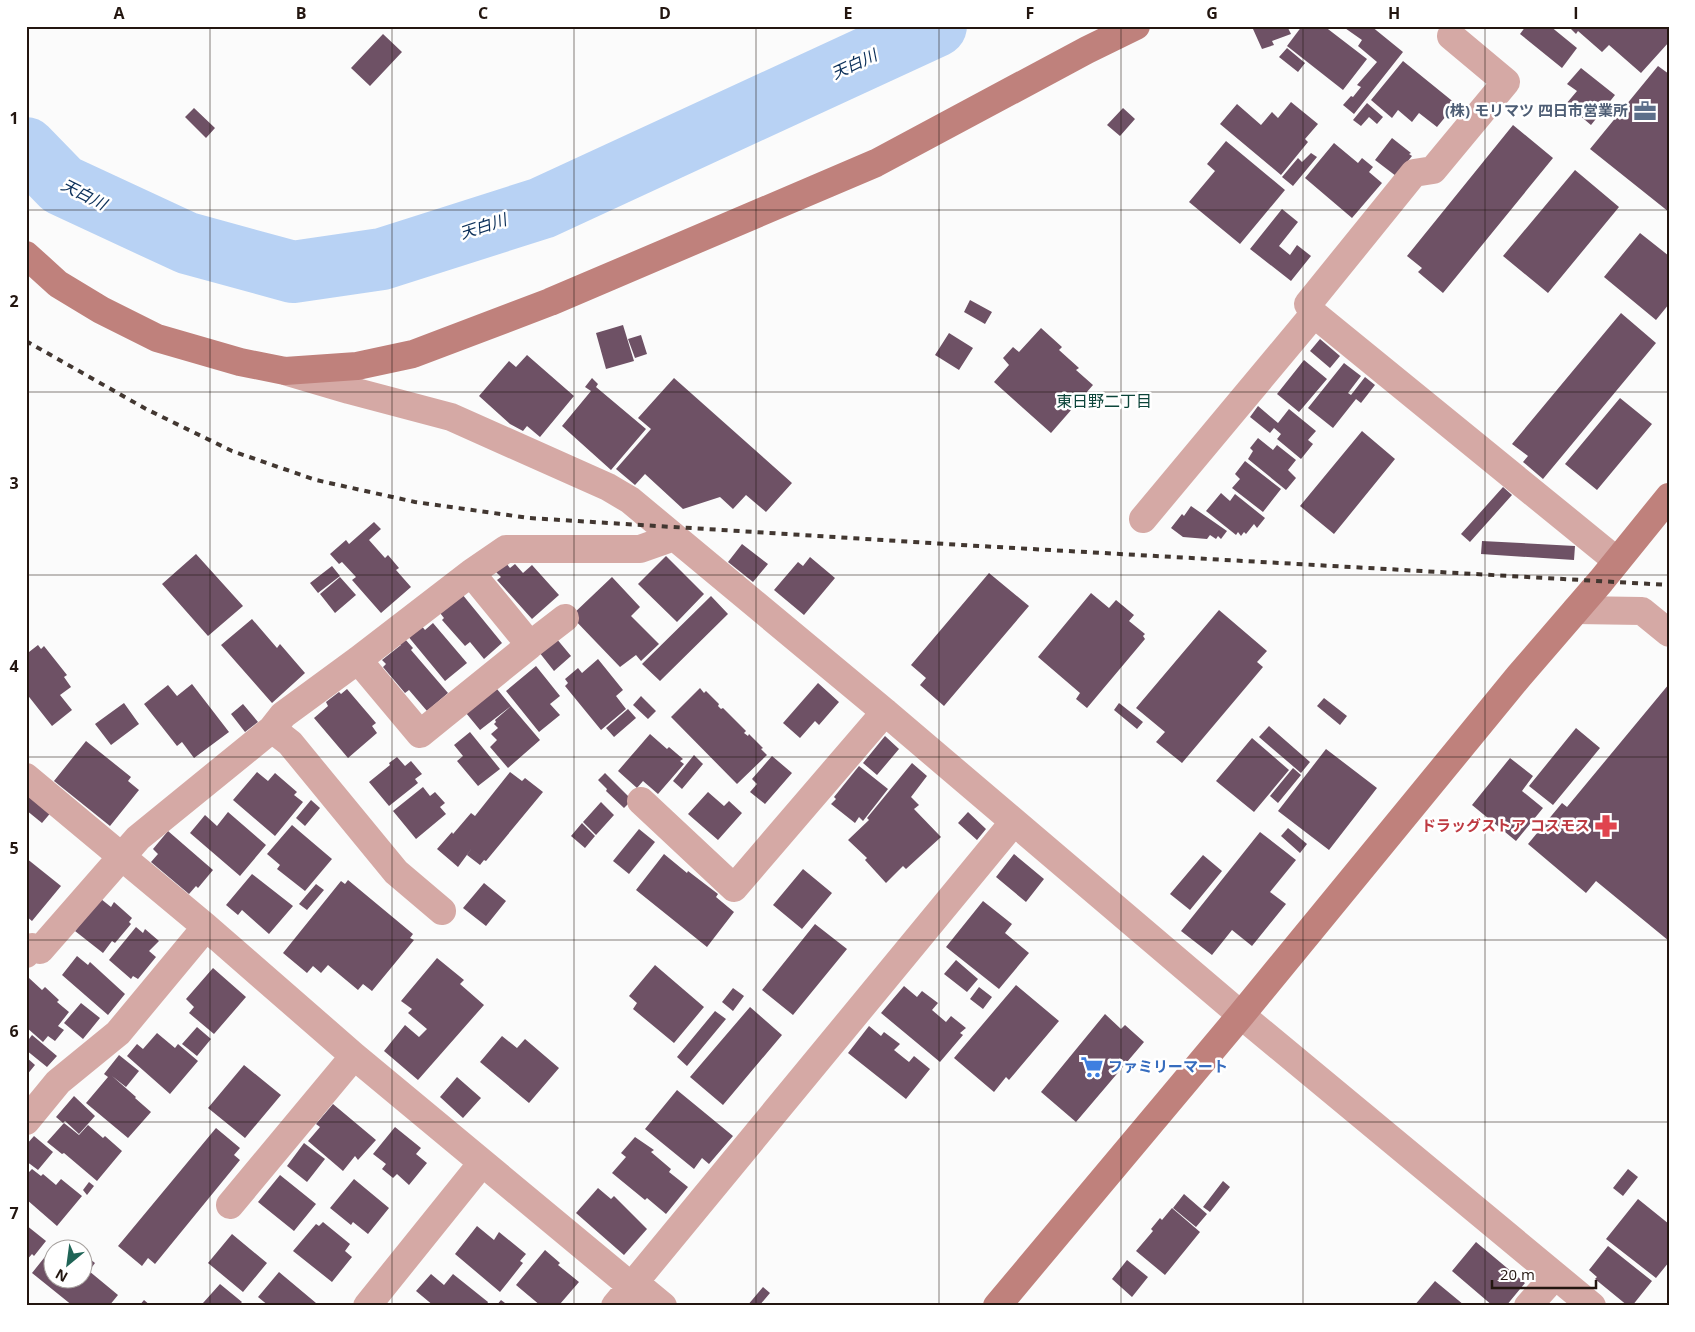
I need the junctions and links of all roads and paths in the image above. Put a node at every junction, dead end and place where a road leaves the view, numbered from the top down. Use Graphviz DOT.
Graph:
graph roads {
  1 [pos="1136,26"];
  2 [pos="1450,36"];
  3 [pos="26,255"];
  4 [pos="1314,314"];
  5 [pos="284,370"];
  6 [pos="1669,498"];
  7 [pos="1143,519"];
  8 [pos="674,536"];
  9 [pos="1617,561"];
  10 [pos="471,573"];
  11 [pos="1576,610"];
  12 [pos="565,618"];
  13 [pos="1669,633"];
  14 [pos="530,645"];
  15 [pos="358,660"];
  16 [pos="884,712"];
  17 [pos="272,729"];
  18 [pos="26,777"];
  19 [pos="641,801"];
  20 [pos="1013,823"];
  21 [pos="121,855"];
  22 [pos="442,911"];
  23 [pos="206,927"];
  24 [pos="26,954"];
  25 [pos="1241,1015"];
  26 [pos="354,1056"];
  27 [pos="26,1121"];
  28 [pos="482,1163"];
  29 [pos="230,1205"];
  30 [pos="1555,1276"];
  31 [pos="626,1291"];
  32 [pos="367,1306"];
  33 [pos="663,1306"];
  34 [pos="997,1306"];
  35 [pos="1528,1306"];
  36 [pos="1592,1306"];
  1 -- 5 [label="street"];
  2 -- 4 [label="street"];
  3 -- 5 [label="street"];
  4 -- 7 [label="street"];
  4 -- 9 [label="street"];
  5 -- 8 [label="street"];
  6 -- 9 [label="street"];
  8 -- 10 [label="street"];
  8 -- 16 [label="street"];
  9 -- 11 [label="street"];
  10 -- 14 [label="street"];
  10 -- 15 [label="street"];
  11 -- 13 [label="street"];
  11 -- 25 [label="street"];
  12 -- 14 [label="street"];
  14 -- 15 [label="street"];
  15 -- 17 [label="street"];
  16 -- 19 [label="street"];
  16 -- 20 [label="street"];
  17 -- 21 [label="street"];
  17 -- 22 [label="street"];
  18 -- 21 [label="street"];
  20 -- 25 [label="street"];
  20 -- 31 [label="street"];
  21 -- 23 [label="street"];
  21 -- 24 [label="street"];
  23 -- 26 [label="street"];
  23 -- 27 [label="street"];
  25 -- 30 [label="street"];
  25 -- 34 [label="street"];
  26 -- 28 [label="street"];
  26 -- 29 [label="street"];
  28 -- 31 [label="street"];
  28 -- 32 [label="street"];
  30 -- 35 [label="street"];
  30 -- 36 [label="street"];
  31 -- 33 [label="street"];
}
